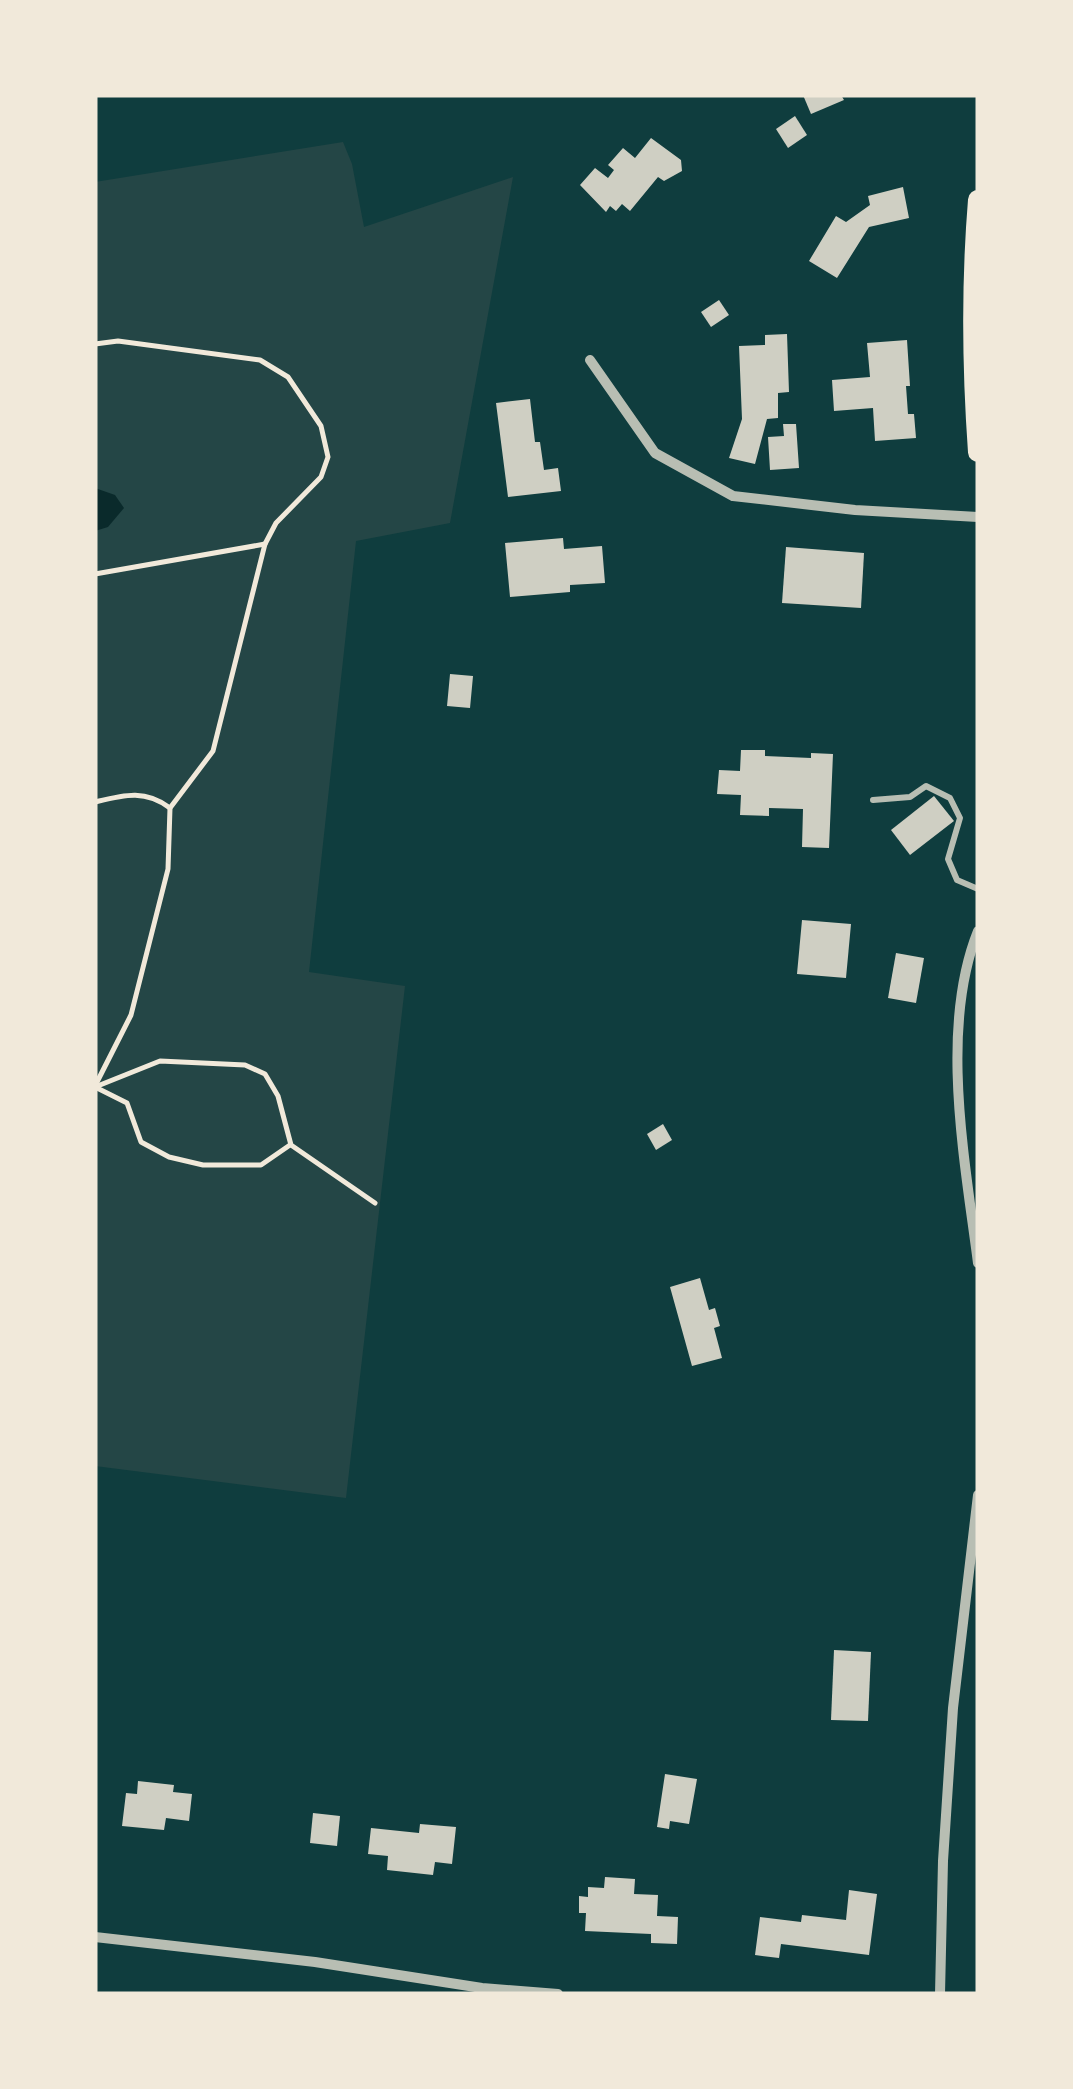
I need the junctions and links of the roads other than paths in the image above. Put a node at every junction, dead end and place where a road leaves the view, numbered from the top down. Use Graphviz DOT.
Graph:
graph roads {
  1 [pos="978,200"];
  2 [pos="590,360"];
  3 [pos="978,452"];
  4 [pos="978,517"];
  5 [pos="873,800"];
  6 [pos="978,890"];
  7 [pos="978,931"];
  8 [pos="978,1264"];
  9 [pos="978,1495"];
  10 [pos="975,1552"];
  11 [pos="95,1937"];
  12 [pos="558,1994"];
  13 [pos="940,1994"];
  1 -- 3 [label="main road"];
  2 -- 4 [label="street"];
  5 -- 6 [label="lane"];
  7 -- 8 [label="street"];
  9 -- 10 [label="street"];
  10 -- 13 [label="street"];
  11 -- 12 [label="street"];
}
